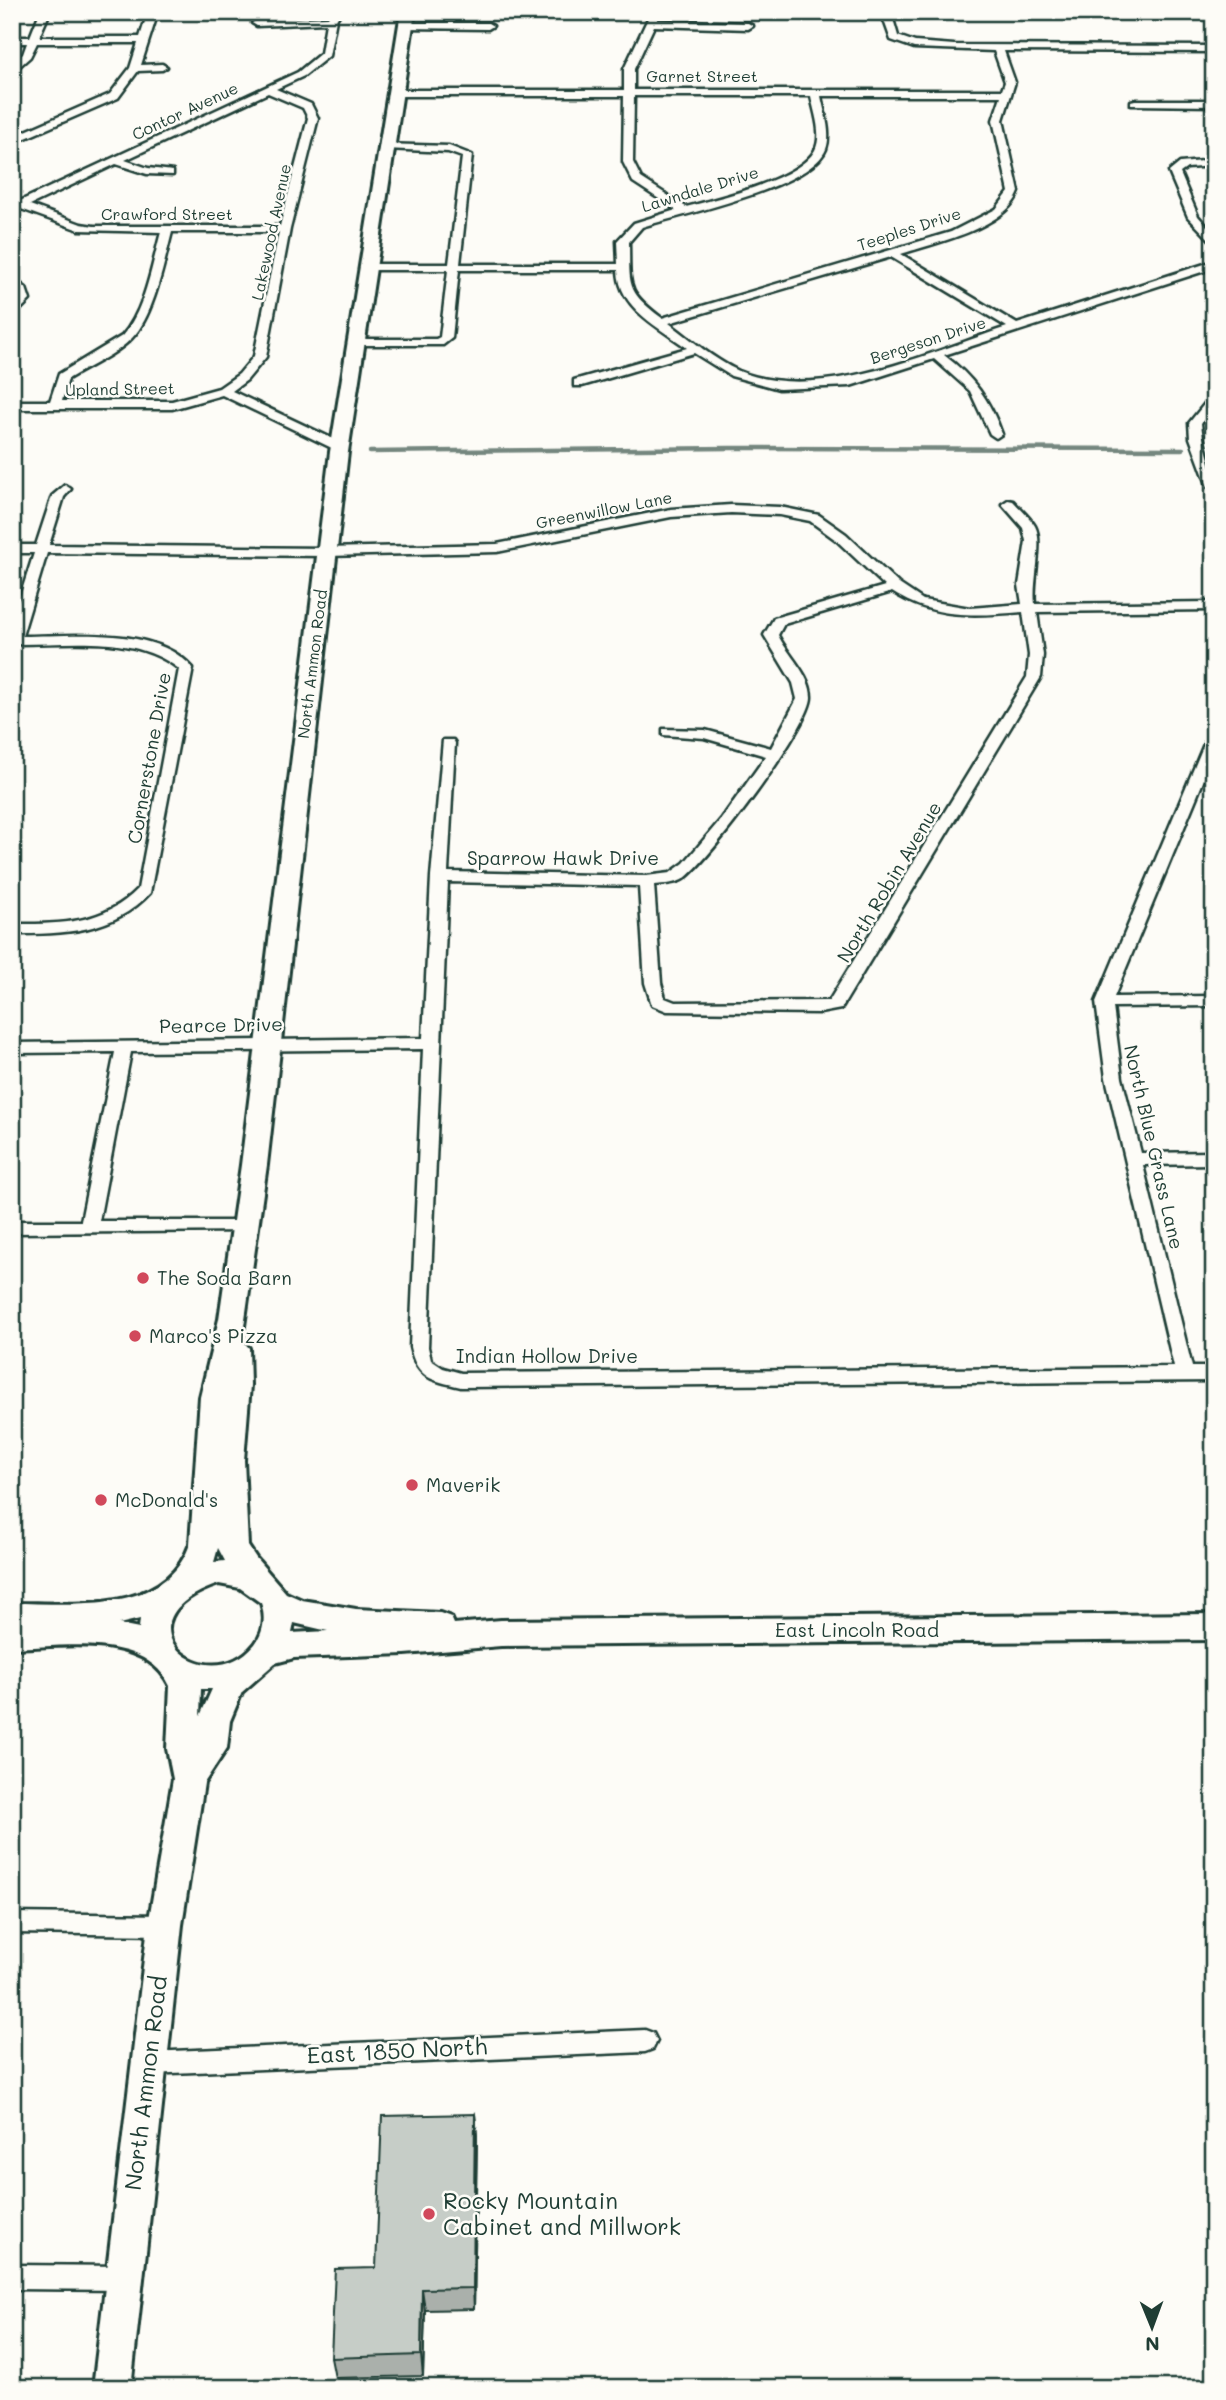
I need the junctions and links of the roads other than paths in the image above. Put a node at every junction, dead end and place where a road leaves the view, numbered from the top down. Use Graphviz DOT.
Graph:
graph roads {
  1 [pos="45,12"];
  2 [pos="153,12"];
  3 [pos="656,12"];
  4 [pos="886,12"];
  5 [pos="333,16"];
  6 [pos="407,19"];
  7 [pos="257,23"];
  8 [pos="649,23"];
  9 [pos="488,26"];
  10 [pos="748,26"];
  11 [pos="12,40"];
  12 [pos="34,40"];
  13 [pos="144,40"];
  14 [pos="998,49"];
  15 [pos="1214,49"];
  16 [pos="162,67"];
  17 [pos="135,68"];
  18 [pos="12,70"];
  19 [pos="269,90"];
  20 [pos="627,92"];
  21 [pos="396,93"];
  22 [pos="816,93"];
  23 [pos="1008,93"];
  24 [pos="1135,103"];
  25 [pos="1214,103"];
  26 [pos="12,141"];
  27 [pos="386,146"];
  28 [pos="116,161"];
  29 [pos="1214,163"];
  30 [pos="169,173"];
  31 [pos="15,205"];
  32 [pos="682,209"];
  33 [pos="285,229"];
  34 [pos="167,230"];
  35 [pos="1214,241"];
  36 [pos="891,252"];
  37 [pos="1214,264"];
  38 [pos="368,267"];
  39 [pos="622,267"];
  40 [pos="456,268"];
  41 [pos="12,281"];
  42 [pos="12,315"];
  43 [pos="660,322"];
  44 [pos="1016,328"];
  45 [pos="355,343"];
  46 [pos="696,349"];
  47 [pos="935,354"];
  48 [pos="578,383"];
  49 [pos="223,391"];
  50 [pos="1214,400"];
  51 [pos="12,405"];
  52 [pos="55,405"];
  53 [pos="996,434"];
  54 [pos="340,447"];
  55 [pos="1214,487"];
  56 [pos="65,489"];
  57 [pos="1008,504"];
  58 [pos="12,549"];
  59 [pos="41,550"];
  60 [pos="326,552"];
  61 [pos="894,587"];
  62 [pos="1214,606"];
  63 [pos="1029,608"];
  64 [pos="13,643"];
  65 [pos="668,732"];
  66 [pos="1214,737"];
  67 [pos="448,743"];
  68 [pos="774,754"];
  69 [pos="439,877"];
  70 [pos="646,881"];
  71 [pos="12,929"];
  72 [pos="1214,1001"];
  73 [pos="1104,1002"];
  74 [pos="431,1042"];
  75 [pos="266,1045"];
  76 [pos="12,1048"];
  77 [pos="124,1048"];
  78 [pos="1214,1158"];
  79 [pos="1134,1159"];
  80 [pos="12,1227"];
  81 [pos="89,1227"];
  82 [pos="246,1227"];
  83 [pos="233,1319"];
  84 [pos="1214,1374"];
  85 [pos="1185,1375"];
  86 [pos="174,1590"];
  87 [pos="270,1594"];
  88 [pos="12,1615"];
  89 [pos="1214,1627"];
  90 [pos="501,1633"];
  91 [pos="12,1634"];
  92 [pos="257,1660"];
  93 [pos="169,1661"];
  94 [pos="189,1779"];
  95 [pos="12,1923"];
  96 [pos="165,1925"];
  97 [pos="645,2041"];
  98 [pos="149,2063"];
  99 [pos="12,2277"];
  100 [pos="125,2278"];
  101 [pos="112,2388"];
  1 -- 12 [label="street"];
  2 -- 13 [label="street"];
  3 -- 8 [label="street"];
  4 -- 14 [label="street"];
  5 -- 7 [label="street"];
  5 -- 19 [label="street, Contor Avenue"];
  6 -- 9 [label="street"];
  6 -- 21 [label="main road, North Ammon Road"];
  8 -- 10 [label="street"];
  8 -- 20 [label="street"];
  11 -- 12 [label="street"];
  12 -- 13 [label="street"];
  12 -- 18 [label="street"];
  13 -- 17 [label="street"];
  14 -- 15 [label="street"];
  14 -- 23 [label="street, Teeples Drive"];
  16 -- 17 [label="street"];
  17 -- 26 [label="street"];
  19 -- 28 [label="street, Contor Avenue"];
  19 -- 33 [label="street, Lakewood Avenue"];
  20 -- 21 [label="street, Garnet Street"];
  20 -- 22 [label="street, Garnet Street"];
  20 -- 32 [label="street"];
  21 -- 27 [label="main road, North Ammon Road"];
  22 -- 23 [label="street, Garnet Street"];
  22 -- 32 [label="street, Lawndale Drive"];
  23 -- 36 [label="street, Teeples Drive"];
  24 -- 25 [label="street"];
  27 -- 38 [label="main road, North Ammon Road"];
  27 -- 40 [label="street"];
  28 -- 30 [label="street"];
  28 -- 31 [label="street, Contor Avenue"];
  29 -- 35 [label="street"];
  31 -- 34 [label="street, Crawford Street"];
  32 -- 39 [label="street, Lawndale Drive"];
  33 -- 34 [label="street, Crawford Street"];
  33 -- 49 [label="street, Lakewood Avenue"];
  34 -- 52 [label="street"];
  36 -- 43 [label="street, Teeples Drive"];
  36 -- 44 [label="street"];
  37 -- 44 [label="street, Bergeson Drive"];
  38 -- 40 [label="street"];
  38 -- 45 [label="main road, North Ammon Road"];
  39 -- 40 [label="street"];
  39 -- 43 [label="street, Lawndale Drive"];
  40 -- 45 [label="street"];
  41 -- 42 [label="street"];
  43 -- 46 [label="street, Bergeson Drive"];
  44 -- 47 [label="street, Bergeson Drive"];
  45 -- 54 [label="main road, North Ammon Road"];
  46 -- 47 [label="street, Bergeson Drive"];
  46 -- 48 [label="street"];
  47 -- 53 [label="street"];
  49 -- 52 [label="street, Upland Street"];
  49 -- 54 [label="street"];
  50 -- 55 [label="street"];
  51 -- 52 [label="street, Upland Street"];
  54 -- 60 [label="main road, North Ammon Road"];
  56 -- 59 [label="street"];
  57 -- 63 [label="street, North Robin Avenue"];
  58 -- 59 [label="street, Greenwillow Lane"];
  59 -- 60 [label="street, Greenwillow Lane"];
  59 -- 64 [label="street"];
  60 -- 61 [label="street, Greenwillow Lane"];
  60 -- 75 [label="main road, North Ammon Road"];
  61 -- 63 [label="street, Greenwillow Lane"];
  61 -- 68 [label="street, Sparrow Hawk Drive"];
  62 -- 63 [label="street, Greenwillow Lane"];
  63 -- 70 [label="street, North Robin Avenue"];
  64 -- 71 [label="street, Cornerstone Drive"];
  65 -- 68 [label="street"];
  66 -- 73 [label="street"];
  67 -- 69 [label="street, Indian Hollow Drive"];
  68 -- 70 [label="street, Sparrow Hawk Drive"];
  69 -- 70 [label="street, Sparrow Hawk Drive"];
  69 -- 74 [label="street, Indian Hollow Drive"];
  72 -- 73 [label="street"];
  73 -- 79 [label="street, North Blue Grass Lane"];
  74 -- 75 [label="street, Pearce Drive"];
  74 -- 85 [label="street, Indian Hollow Drive"];
  75 -- 77 [label="street, Pearce Drive"];
  75 -- 82 [label="main road, North Ammon Road"];
  76 -- 77 [label="street, Pearce Drive"];
  77 -- 81 [label="street"];
  78 -- 79 [label="street"];
  79 -- 85 [label="street, North Blue Grass Lane"];
  80 -- 81 [label="street"];
  81 -- 82 [label="street"];
  82 -- 83 [label="main road, North Ammon Road"];
  83 -- 86 [label="main road, North Ammon Road"];
  83 -- 87 [label="main road, North Ammon Road"];
  84 -- 85 [label="street, Indian Hollow Drive"];
  86 -- 87 [label="main road"];
  86 -- 88 [label="main road"];
  86 -- 93 [label="main road"];
  87 -- 90 [label="main road, East Lincoln Road"];
  87 -- 92 [label="main road"];
  89 -- 90 [label="main road, East Lincoln Road"];
  90 -- 92 [label="main road, East Lincoln Road"];
  91 -- 93 [label="main road"];
  92 -- 93 [label="main road"];
  92 -- 94 [label="main road, North Ammon Road"];
  93 -- 94 [label="main road, North Ammon Road"];
  94 -- 96 [label="main road, North Ammon Road"];
  95 -- 96 [label="street"];
  96 -- 98 [label="main road, North Ammon Road"];
  97 -- 98 [label="street, East 1850 North"];
  98 -- 100 [label="main road, North Ammon Road"];
  99 -- 100 [label="street"];
  100 -- 101 [label="main road, North Ammon Road"];
}
